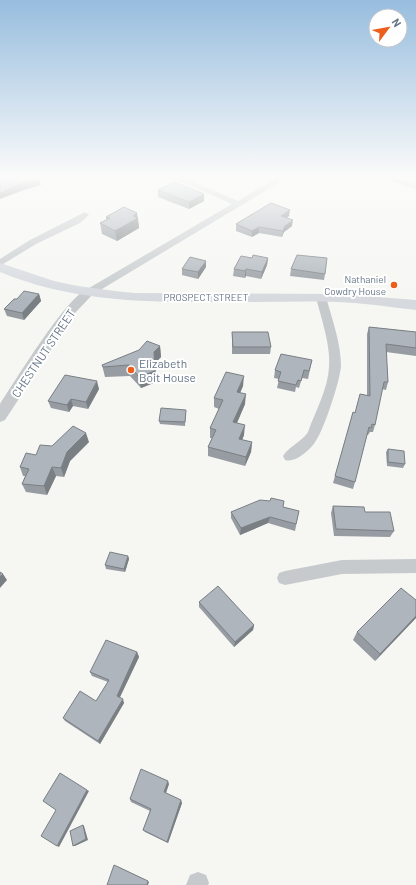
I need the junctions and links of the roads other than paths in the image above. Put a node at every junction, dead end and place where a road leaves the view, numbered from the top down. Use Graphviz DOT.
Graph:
graph roads {
  1 [pos="82,217"];
  2 [pos="216,217"];
  3 [pos="0,263"];
  4 [pos="0,267"];
  5 [pos="88,293"];
  6 [pos="321,297"];
  7 [pos="416,305"];
  8 [pos="0,416"];
  9 [pos="290,456"];
  10 [pos="416,566"];
  11 [pos="284,578"];
  1 -- 3 [label="street"];
  2 -- 5 [label="street"];
  4 -- 5 [label="main road, PROSPECT STREET"];
  5 -- 6 [label="main road, PROSPECT STREET"];
  5 -- 8 [label="street, CHESTNUT STREET"];
  6 -- 7 [label="main road, PROSPECT STREET"];
  6 -- 9 [label="street"];
  10 -- 11 [label="street"];
}
